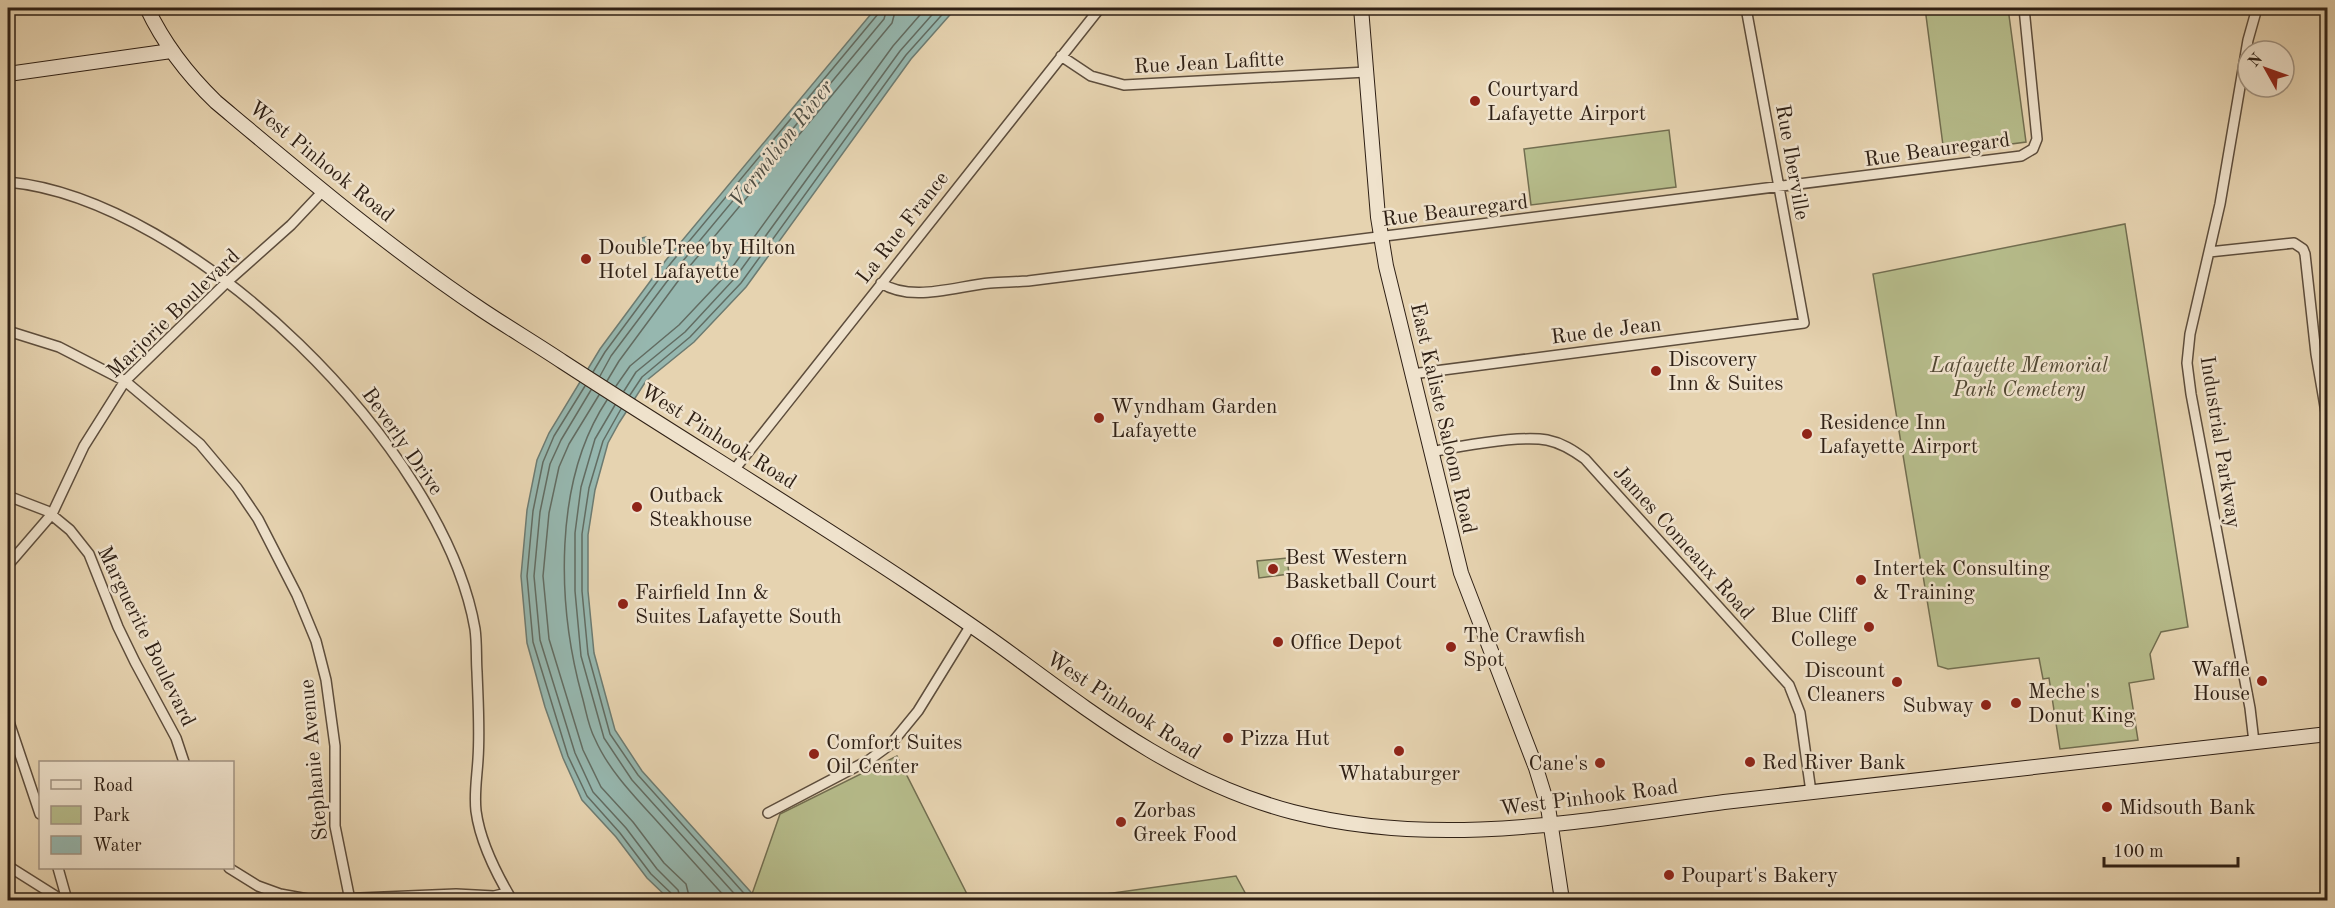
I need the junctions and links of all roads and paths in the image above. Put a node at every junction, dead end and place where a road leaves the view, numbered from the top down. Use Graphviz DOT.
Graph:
graph roads {
  1 [pos="147,8"];
  2 [pos="1100,8"];
  3 [pos="1361,8"];
  4 [pos="1746,8"];
  5 [pos="2024,8"];
  6 [pos="2257,8"];
  7 [pos="171,51"];
  8 [pos="1061,56"];
  9 [pos="1366,72"];
  10 [pos="8,74"];
  11 [pos="8,182"];
  12 [pos="1779,188"];
  13 [pos="324,190"];
  14 [pos="1380,237"];
  15 [pos="2209,252"];
  16 [pos="227,282"];
  17 [pos="881,283"];
  18 [pos="1804,323"];
  19 [pos="8,332"];
  20 [pos="1412,374"];
  21 [pos="125,381"];
  22 [pos="2328,424"];
  23 [pos="1431,452"];
  24 [pos="734,470"];
  25 [pos="8,496"];
  26 [pos="52,514"];
  27 [pos="8,565"];
  28 [pos="971,625"];
  29 [pos="8,719"];
  30 [pos="2328,734"];
  31 [pos="2254,742"];
  32 [pos="184,761"];
  33 [pos="1811,792"];
  34 [pos="39,811"];
  35 [pos="768,813"];
  36 [pos="1551,824"];
  37 [pos="8,866"];
  38 [pos="59,869"];
  39 [pos="232,869"];
  40 [pos="510,897"];
  41 [pos="350,899"];
  42 [pos="62,900"];
  43 [pos="67,900"];
  44 [pos="1562,900"];
  1 -- 7 [label="main road, West Pinhook Road"];
  2 -- 8 [label="street, La Rue France"];
  3 -- 9 [label="main road, East Kaliste Saloom Road"];
  4 -- 12 [label="street, Rue Iberville"];
  5 -- 12 [label="street, Rue Beauregard"];
  6 -- 15 [label="street, Industrial Parkway"];
  7 -- 10 [label="main road"];
  7 -- 13 [label="main road, West Pinhook Road"];
  8 -- 9 [label="street, Rue Jean Lafitte"];
  8 -- 17 [label="street, La Rue France"];
  9 -- 14 [label="main road, East Kaliste Saloom Road"];
  11 -- 16 [label="street, Beverly Drive"];
  12 -- 14 [label="street, Rue Beauregard"];
  12 -- 18 [label="street, Rue Iberville"];
  13 -- 16 [label="street, Marjorie Boulevard"];
  13 -- 24 [label="main road, West Pinhook Road"];
  14 -- 17 [label="street, Rue Beauregard"];
  14 -- 20 [label="main road, East Kaliste Saloom Road"];
  15 -- 22 [label="street"];
  15 -- 31 [label="street, Industrial Parkway"];
  16 -- 21 [label="street, Marjorie Boulevard"];
  16 -- 40 [label="street, Beverly Drive"];
  17 -- 24 [label="street, La Rue France"];
  18 -- 20 [label="street, Rue de Jean"];
  19 -- 21 [label="street, Stephanie Avenue"];
  20 -- 23 [label="main road, East Kaliste Saloom Road"];
  21 -- 26 [label="street, Marjorie Boulevard"];
  21 -- 41 [label="street, Stephanie Avenue"];
  23 -- 33 [label="street, James Comeaux Road"];
  23 -- 36 [label="main road, East Kaliste Saloom Road"];
  24 -- 28 [label="main road, West Pinhook Road"];
  25 -- 26 [label="street, Marguerite Boulevard"];
  26 -- 27 [label="street, Marjorie Boulevard"];
  26 -- 32 [label="street, Marguerite Boulevard"];
  28 -- 35 [label="street"];
  28 -- 36 [label="main road, West Pinhook Road"];
  29 -- 34 [label="street"];
  30 -- 31 [label="main road, West Pinhook Road"];
  31 -- 33 [label="main road, West Pinhook Road"];
  33 -- 36 [label="main road, West Pinhook Road"];
  36 -- 44 [label="main road, East Kaliste Saloom Road"];
  37 -- 42 [label="street"];
  38 -- 43 [label="street"];
  39 -- 41 [label="street"];
  40 -- 41 [label="street"];
}
